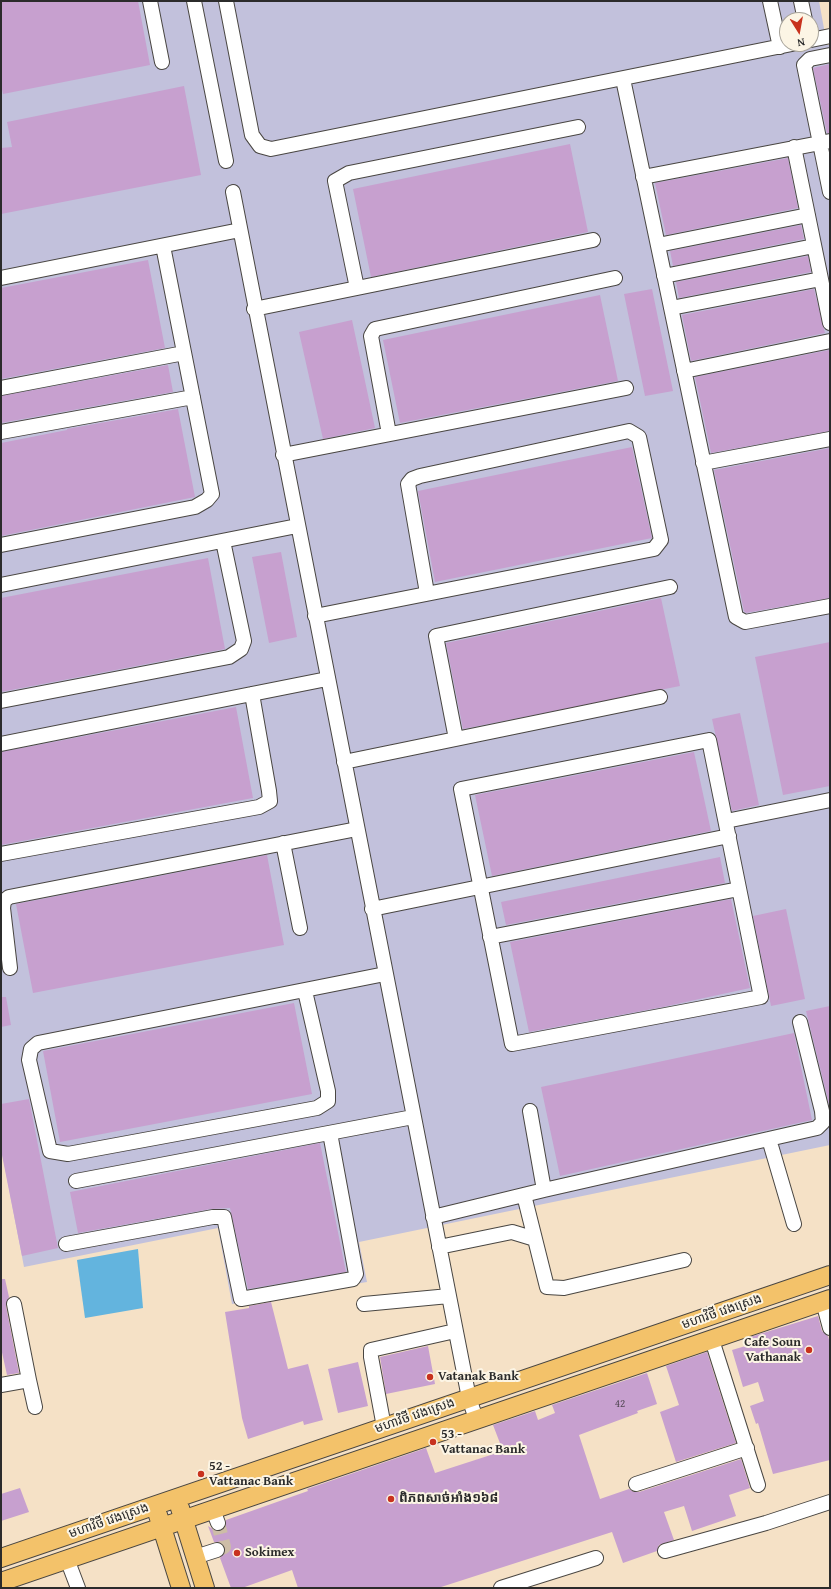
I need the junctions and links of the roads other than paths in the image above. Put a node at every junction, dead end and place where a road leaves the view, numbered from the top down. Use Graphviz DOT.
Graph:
graph roads {
  1 [pos="150,1"];
  2 [pos="194,1"];
  3 [pos="226,1"];
  4 [pos="770,1"];
  5 [pos="801,1"];
  6 [pos="803,12"];
  7 [pos="779,26"];
  8 [pos="830,36"];
  9 [pos="819,38"];
  10 [pos="779,46"];
  11 [pos="830,55"];
  12 [pos="162,62"];
  13 [pos="622,79"];
  14 [pos="578,127"];
  15 [pos="825,141"];
  16 [pos="794,147"];
  17 [pos="226,160"];
  18 [pos="643,177"];
  19 [pos="233,192"];
  20 [pos="830,192"];
  21 [pos="808,215"];
  22 [pos="240,230"];
  23 [pos="593,240"];
  24 [pos="658,245"];
  25 [pos="163,246"];
  26 [pos="814,246"];
  27 [pos="664,276"];
  28 [pos="1,278"];
  29 [pos="615,278"];
  30 [pos="821,279"];
  31 [pos="357,288"];
  32 [pos="671,308"];
  33 [pos="254,309"];
  34 [pos="830,323"];
  35 [pos="830,341"];
  36 [pos="184,353"];
  37 [pos="684,371"];
  38 [pos="1,388"];
  39 [pos="626,388"];
  40 [pos="193,397"];
  41 [pos="1,432"];
  42 [pos="389,434"];
  43 [pos="830,439"];
  44 [pos="283,455"];
  45 [pos="703,464"];
  46 [pos="297,526"];
  47 [pos="223,541"];
  48 [pos="1,545"];
  49 [pos="1,585"];
  50 [pos="670,587"];
  51 [pos="427,593"];
  52 [pos="830,606"];
  53 [pos="315,616"];
  54 [pos="327,679"];
  55 [pos="252,694"];
  56 [pos="660,697"];
  57 [pos="1,700"];
  58 [pos="456,739"];
  59 [pos="1,744"];
  60 [pos="344,762"];
  61 [pos="830,800"];
  62 [pos="726,821"];
  63 [pos="357,829"];
  64 [pos="729,836"];
  65 [pos="283,843"];
  66 [pos="1,854"];
  67 [pos="480,887"];
  68 [pos="739,889"];
  69 [pos="372,909"];
  70 [pos="300,928"];
  71 [pos="490,937"];
  72 [pos="10,968"];
  73 [pos="385,974"];
  74 [pos="305,991"];
  75 [pos="800,1022"];
  76 [pos="530,1111"];
  77 [pos="414,1117"];
  78 [pos="330,1133"];
  79 [pos="769,1139"];
  80 [pos="76,1181"];
  81 [pos="544,1190"];
  82 [pos="524,1195"];
  83 [pos="433,1217"];
  84 [pos="794,1224"];
  85 [pos="535,1239"];
  86 [pos="66,1244"];
  87 [pos="439,1247"];
  88 [pos="684,1260"];
  89 [pos="830,1275"];
  90 [pos="449,1296"];
  91 [pos="826,1300"];
  92 [pos="14,1304"];
  93 [pos="364,1304"];
  94 [pos="830,1328"];
  95 [pos="456,1331"];
  96 [pos="712,1340"];
  97 [pos="28,1380"];
  98 [pos="1,1385"];
  99 [pos="469,1398"];
  100 [pos="35,1407"];
  101 [pos="476,1419"];
  102 [pos="384,1427"];
  103 [pos="747,1448"];
  104 [pos="636,1484"];
  105 [pos="758,1485"];
  106 [pos="177,1498"];
  107 [pos="830,1502"];
  108 [pos="155,1505"];
  109 [pos="184,1520"];
  110 [pos="162,1527"];
  111 [pos="217,1550"];
  112 [pos="665,1551"];
  113 [pos="195,1557"];
  114 [pos="1,1558"];
  115 [pos="596,1558"];
  116 [pos="67,1559"];
  117 [pos="1,1582"];
  118 [pos="78,1588"];
  119 [pos="181,1588"];
  120 [pos="205,1588"];
  121 [pos="501,1588"];
  1 -- 12 [label="street"];
  2 -- 17 [label="street"];
  3 -- 13 [label="street"];
  4 -- 7 [label="street"];
  5 -- 6 [label="street"];
  8 -- 9 [label="street"];
  10 -- 13 [label="street"];
  11 -- 15 [label="street"];
  13 -- 18 [label="street"];
  14 -- 31 [label="street"];
  15 -- 16 [label="street"];
  15 -- 20 [label="street"];
  16 -- 18 [label="street"];
  16 -- 21 [label="street"];
  18 -- 24 [label="street"];
  19 -- 22 [label="street"];
  21 -- 24 [label="street"];
  21 -- 26 [label="street"];
  22 -- 25 [label="street"];
  22 -- 33 [label="street"];
  23 -- 31 [label="street"];
  24 -- 27 [label="street"];
  25 -- 28 [label="street"];
  25 -- 36 [label="street"];
  26 -- 27 [label="street"];
  26 -- 30 [label="street"];
  27 -- 32 [label="street"];
  29 -- 42 [label="street"];
  30 -- 32 [label="street"];
  30 -- 34 [label="street"];
  31 -- 33 [label="street"];
  32 -- 37 [label="street"];
  33 -- 44 [label="street"];
  35 -- 37 [label="street"];
  36 -- 38 [label="street"];
  36 -- 40 [label="street"];
  37 -- 45 [label="street"];
  39 -- 42 [label="street"];
  40 -- 41 [label="street"];
  40 -- 48 [label="street"];
  42 -- 44 [label="street"];
  43 -- 45 [label="street"];
  44 -- 46 [label="street"];
  45 -- 52 [label="street"];
  46 -- 47 [label="street"];
  46 -- 53 [label="street"];
  47 -- 49 [label="street"];
  47 -- 57 [label="street"];
  50 -- 58 [label="street"];
  51 -- 51 [label="street"];
  51 -- 53 [label="street"];
  53 -- 54 [label="street"];
  54 -- 55 [label="street"];
  54 -- 60 [label="street"];
  55 -- 59 [label="street"];
  55 -- 66 [label="street"];
  56 -- 58 [label="street"];
  58 -- 60 [label="street"];
  60 -- 63 [label="street"];
  61 -- 62 [label="street"];
  62 -- 64 [label="street"];
  62 -- 67 [label="street"];
  63 -- 65 [label="street"];
  63 -- 69 [label="street"];
  64 -- 67 [label="street"];
  64 -- 68 [label="street"];
  65 -- 70 [label="street"];
  65 -- 72 [label="street"];
  67 -- 69 [label="street"];
  67 -- 71 [label="street"];
  68 -- 71 [label="street"];
  68 -- 71 [label="street"];
  69 -- 73 [label="street"];
  73 -- 74 [label="street"];
  73 -- 77 [label="street"];
  74 -- 74 [label="street"];
  75 -- 79 [label="street"];
  76 -- 81 [label="street"];
  77 -- 78 [label="street"];
  77 -- 83 [label="street"];
  78 -- 80 [label="street"];
  78 -- 86 [label="street"];
  79 -- 81 [label="street"];
  79 -- 84 [label="street"];
  81 -- 82 [label="street"];
  82 -- 83 [label="street"];
  82 -- 85 [label="street"];
  83 -- 87 [label="street"];
  85 -- 87 [label="street"];
  85 -- 88 [label="street"];
  87 -- 90 [label="street"];
  89 -- 99 [label="main road, មហាវិថី វេងស្រេង"];
  90 -- 93 [label="street"];
  90 -- 95 [label="street"];
  91 -- 94 [label="street"];
  91 -- 96 [label="main road, មហាវិថី វេងស្រេង"];
  92 -- 97 [label="street"];
  95 -- 99 [label="street"];
  95 -- 102 [label="street"];
  96 -- 101 [label="main road, មហាវិថី វេងស្រេង"];
  96 -- 103 [label="street"];
  97 -- 98 [label="street"];
  97 -- 100 [label="street"];
  99 -- 101 [label="street"];
  99 -- 102 [label="main road, មហាវិថី វេងស្រេង"];
  101 -- 109 [label="main road, មហាវិថី វេងស្រេង"];
  102 -- 106 [label="main road, មហាវិថី វេងស្រេង"];
  103 -- 104 [label="street"];
  103 -- 105 [label="street"];
  106 -- 108 [label="main road, មហាវិថី វេងស្រេង"];
  106 -- 109 [label="main road"];
  107 -- 112 [label="street"];
  108 -- 110 [label="main road"];
  108 -- 114 [label="main road, មហាវិថី វេងស្រេង"];
  109 -- 110 [label="main road, មហាវិថី វេងស្រេង"];
  109 -- 113 [label="main road"];
  110 -- 116 [label="main road, មហាវិថី វេងស្រេង"];
  110 -- 119 [label="main road"];
  111 -- 113 [label="street"];
  113 -- 120 [label="main road"];
  115 -- 121 [label="street"];
  116 -- 117 [label="main road, មហាវិថី វេងស្រេង"];
  116 -- 118 [label="street"];
}
